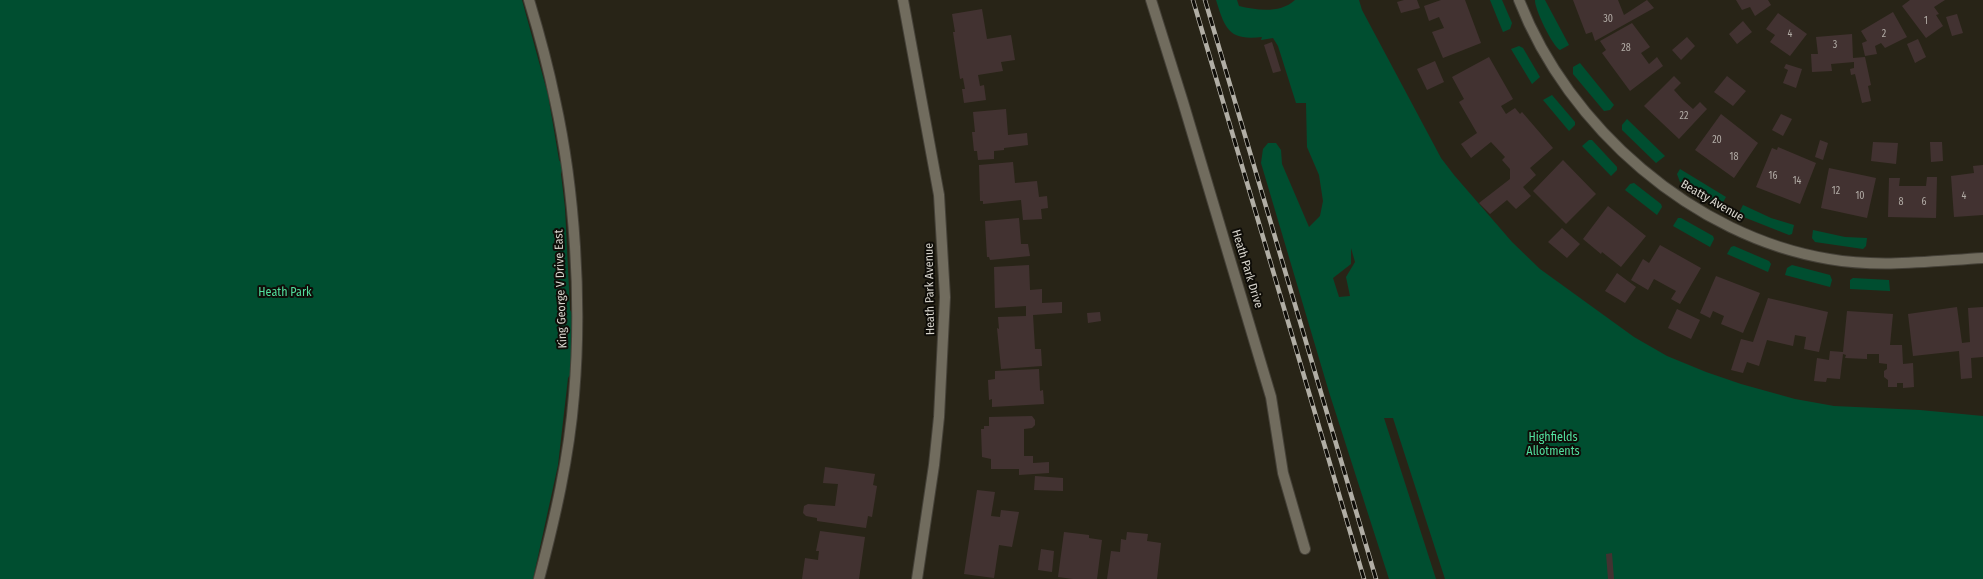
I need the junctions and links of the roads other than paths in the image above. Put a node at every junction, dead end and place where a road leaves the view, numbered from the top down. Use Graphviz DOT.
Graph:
graph roads {
  1 [pos="530,0"];
  2 [pos="903,0"];
  3 [pos="1151,0"];
  4 [pos="1519,0"];
  5 [pos="1983,258"];
  6 [pos="1305,549"];
  7 [pos="539,579"];
  8 [pos="918,579"];
  1 -- 7 [label="street, King George V Drive East"];
  2 -- 8 [label="street, Heath Park Avenue"];
  3 -- 6 [label="street, Heath Park Drive"];
  4 -- 5 [label="street, Beatty Avenue"];
}
